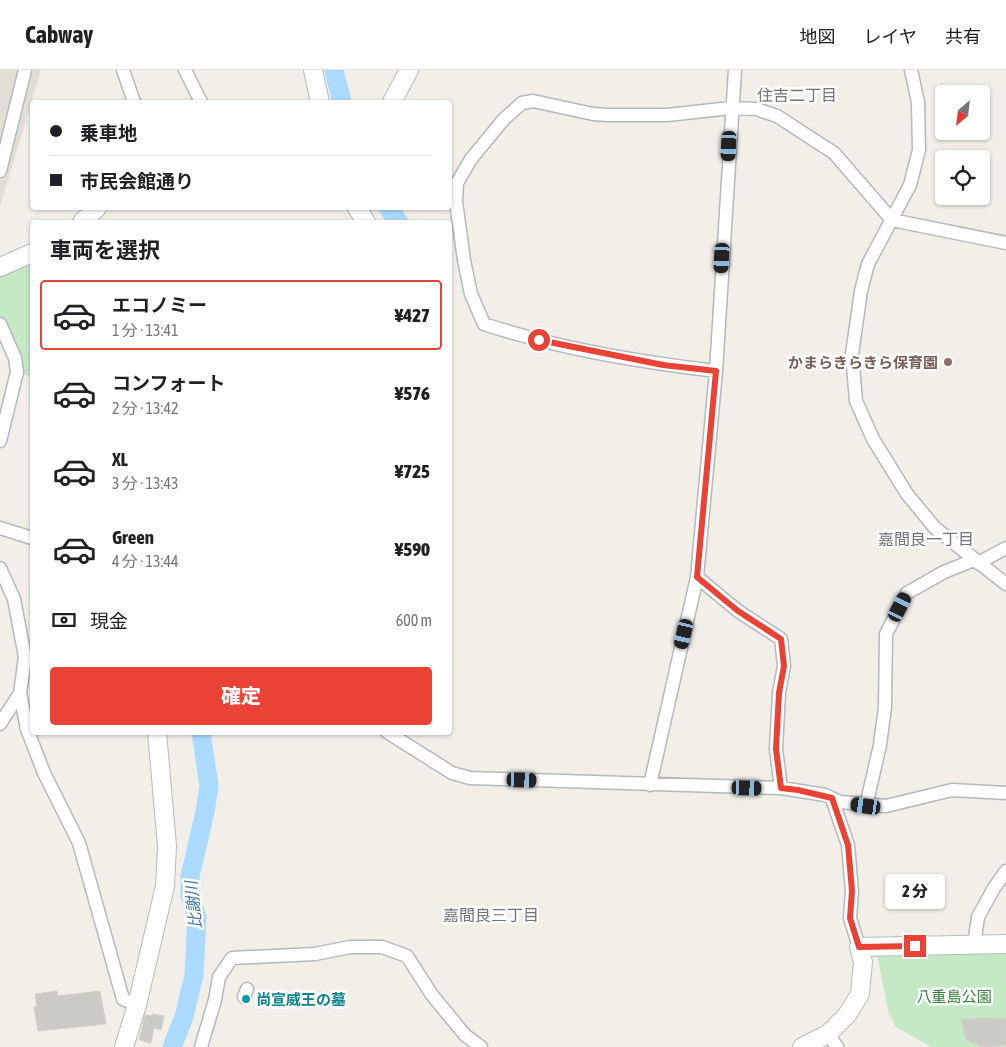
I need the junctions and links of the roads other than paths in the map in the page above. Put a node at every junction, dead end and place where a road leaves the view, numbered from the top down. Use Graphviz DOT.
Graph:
graph roads {
  1 [pos="25,70"];
  2 [pos="123,70"];
  3 [pos="185,70"];
  4 [pos="314,70"];
  5 [pos="409,70"];
  6 [pos="735,70"];
  7 [pos="914,71"];
  8 [pos="133,100"];
  9 [pos="200,100"];
  10 [pos="320,100"];
  11 [pos="393,100"];
  12 [pos="731,108"];
  13 [pos="0,170"];
  14 [pos="892,220"];
  15 [pos="1006,244"];
  16 [pos="30,254"];
  17 [pos="0,267"];
  18 [pos="0,324"];
  19 [pos="716,371"];
  20 [pos="1,433"];
  21 [pos="0,528"];
  22 [pos="30,537"];
  23 [pos="1006,548"];
  24 [pos="976,562"];
  25 [pos="0,568"];
  26 [pos="697,577"];
  27 [pos="1006,584"];
  28 [pos="20,693"];
  29 [pos="0,724"];
  30 [pos="157,735"];
  31 [pos="392,735"];
  32 [pos="650,785"];
  33 [pos="781,788"];
  34 [pos="1006,793"];
  35 [pos="832,798"];
  36 [pos="866,806"];
  37 [pos="1006,871"];
  38 [pos="1006,944"];
  39 [pos="974,945"];
  40 [pos="859,947"];
  41 [pos="137,1005"];
  42 [pos="832,1040"];
  43 [pos="124,1047"];
  44 [pos="200,1047"];
  45 [pos="481,1047"];
  46 [pos="802,1047"];
  1 -- 13 [label="street"];
  2 -- 8 [label="street"];
  3 -- 9 [label="street"];
  4 -- 10 [label="street"];
  5 -- 11 [label="street"];
  6 -- 12 [label="street"];
  7 -- 14 [label="street"];
  12 -- 14 [label="street"];
  12 -- 19 [label="street"];
  12 -- 19 [label="street"];
  14 -- 15 [label="street"];
  14 -- 24 [label="street"];
  16 -- 17 [label="street"];
  18 -- 20 [label="street"];
  19 -- 26 [label="street"];
  21 -- 22 [label="street"];
  23 -- 24 [label="street"];
  24 -- 27 [label="street"];
  24 -- 36 [label="street"];
  25 -- 28 [label="street"];
  26 -- 32 [label="street"];
  26 -- 33 [label="street"];
  28 -- 29 [label="street"];
  28 -- 41 [label="street"];
  30 -- 41 [label="street"];
  31 -- 32 [label="street"];
  32 -- 33 [label="street"];
  33 -- 35 [label="street"];
  34 -- 36 [label="street"];
  35 -- 36 [label="street"];
  35 -- 40 [label="street"];
  37 -- 39 [label="street"];
  38 -- 39 [label="street"];
  39 -- 40 [label="street"];
  40 -- 42 [label="street"];
  41 -- 43 [label="street"];
  42 -- 46 [label="street"];
  44 -- 45 [label="street"];
}
